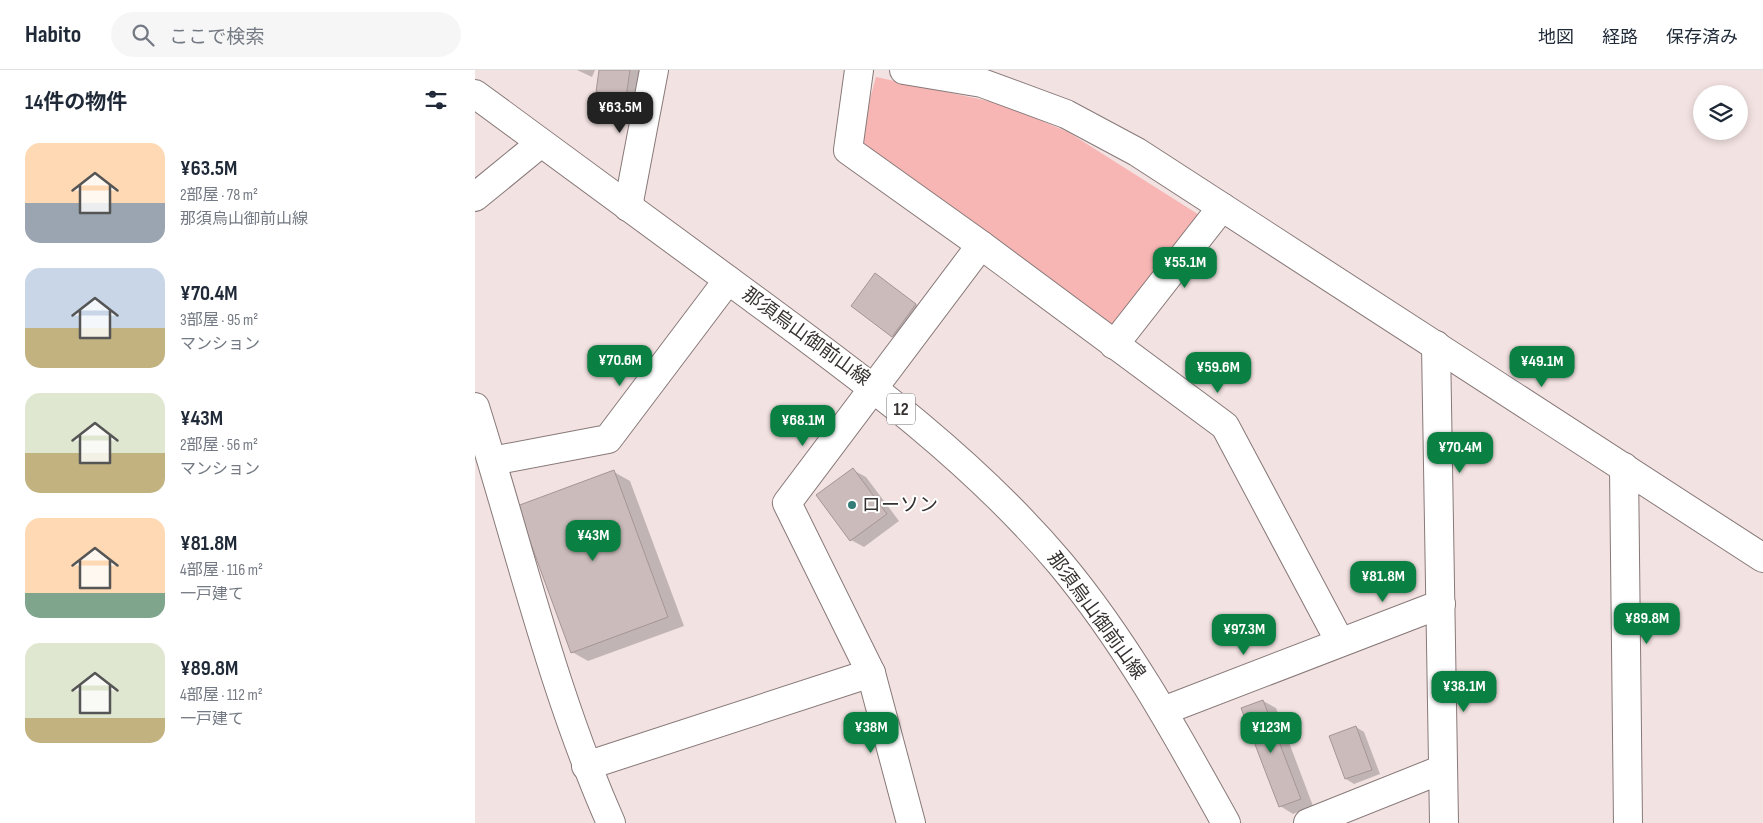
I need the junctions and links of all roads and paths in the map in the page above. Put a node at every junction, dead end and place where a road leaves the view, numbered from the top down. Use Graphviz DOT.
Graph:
graph roads {
  1 [pos="654,70"];
  2 [pos="859,70"];
  3 [pos="904,70"];
  4 [pos="475,94"];
  5 [pos="541,143"];
  6 [pos="475,197"];
  7 [pos="627,206"];
  8 [pos="1222,207"];
  9 [pos="981,245"];
  10 [pos="728,280"];
  11 [pos="1115,345"];
  12 [pos="1436,345"];
  13 [pos="874,388"];
  14 [pos="475,407"];
  15 [pos="492,461"];
  16 [pos="1624,467"];
  17 [pos="1763,558"];
  18 [pos="1441,604"];
  19 [pos="1340,642"];
  20 [pos="871,673"];
  21 [pos="1163,711"];
  22 [pos="586,766"];
  23 [pos="1443,769"];
  24 [pos="611,823"];
  25 [pos="911,823"];
  26 [pos="1226,823"];
  27 [pos="1309,823"];
  28 [pos="1444,823"];
  29 [pos="1628,823"];
  1 -- 7 [label="street"];
  2 -- 9 [label="street"];
  3 -- 8 [label="street"];
  4 -- 5 [label="street, 那須烏山御前山線 / 12"];
  5 -- 6 [label="street"];
  5 -- 7 [label="street, 那須烏山御前山線 / 12"];
  7 -- 10 [label="street, 那須烏山御前山線 / 12"];
  8 -- 11 [label="street"];
  8 -- 12 [label="street"];
  9 -- 11 [label="street"];
  9 -- 13 [label="street"];
  10 -- 13 [label="street, 那須烏山御前山線 / 12"];
  10 -- 15 [label="street"];
  11 -- 19 [label="street"];
  12 -- 16 [label="street"];
  12 -- 18 [label="street"];
  13 -- 20 [label="street"];
  13 -- 21 [label="street, 那須烏山御前山線 / 12"];
  14 -- 15 [label="street"];
  15 -- 22 [label="street"];
  16 -- 17 [label="street"];
  16 -- 29 [label="street"];
  18 -- 19 [label="street"];
  18 -- 23 [label="street"];
  19 -- 21 [label="street"];
  20 -- 22 [label="street"];
  20 -- 25 [label="street"];
  21 -- 26 [label="street, 那須烏山御前山線 / 12"];
  22 -- 24 [label="street"];
  23 -- 27 [label="street"];
  23 -- 28 [label="street"];
}
